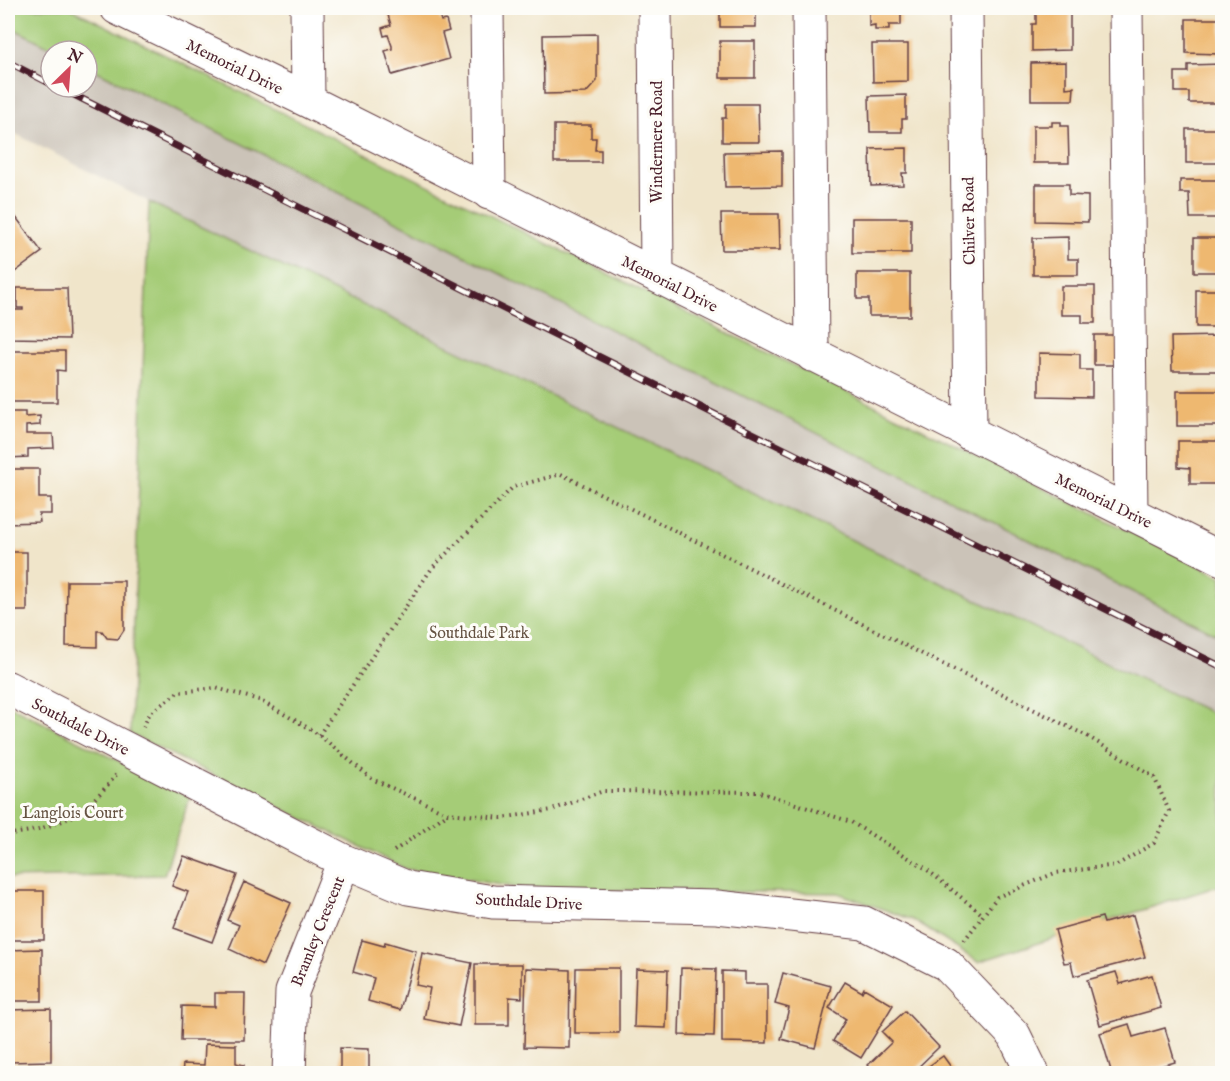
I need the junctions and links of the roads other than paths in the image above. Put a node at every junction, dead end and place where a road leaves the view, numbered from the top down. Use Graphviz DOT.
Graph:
graph roads {
  1 [pos="118,8"];
  2 [pos="307,8"];
  3 [pos="487,8"];
  4 [pos="655,8"];
  5 [pos="809,8"];
  6 [pos="966,8"];
  7 [pos="1126,8"];
  8 [pos="308,102"];
  9 [pos="489,193"];
  10 [pos="657,276"];
  11 [pos="812,355"];
  12 [pos="970,434"];
  13 [pos="1131,514"];
  14 [pos="1222,560"];
  15 [pos="8,688"];
  16 [pos="344,861"];
  17 [pos="290,1074"];
  18 [pos="1033,1074"];
  1 -- 8 [label="street, Memorial Drive"];
  2 -- 8 [label="street"];
  3 -- 9 [label="street"];
  4 -- 10 [label="street, Windermere Road"];
  5 -- 11 [label="street"];
  6 -- 12 [label="street, Chilver Road"];
  7 -- 13 [label="street"];
  8 -- 9 [label="street, Memorial Drive"];
  9 -- 10 [label="street, Memorial Drive"];
  10 -- 11 [label="street, Memorial Drive"];
  11 -- 12 [label="street, Memorial Drive"];
  12 -- 13 [label="street, Memorial Drive"];
  13 -- 14 [label="street, Memorial Drive"];
  15 -- 16 [label="street, Southdale Drive"];
  16 -- 17 [label="street, Bramley Crescent"];
  16 -- 18 [label="street, Southdale Drive"];
}
